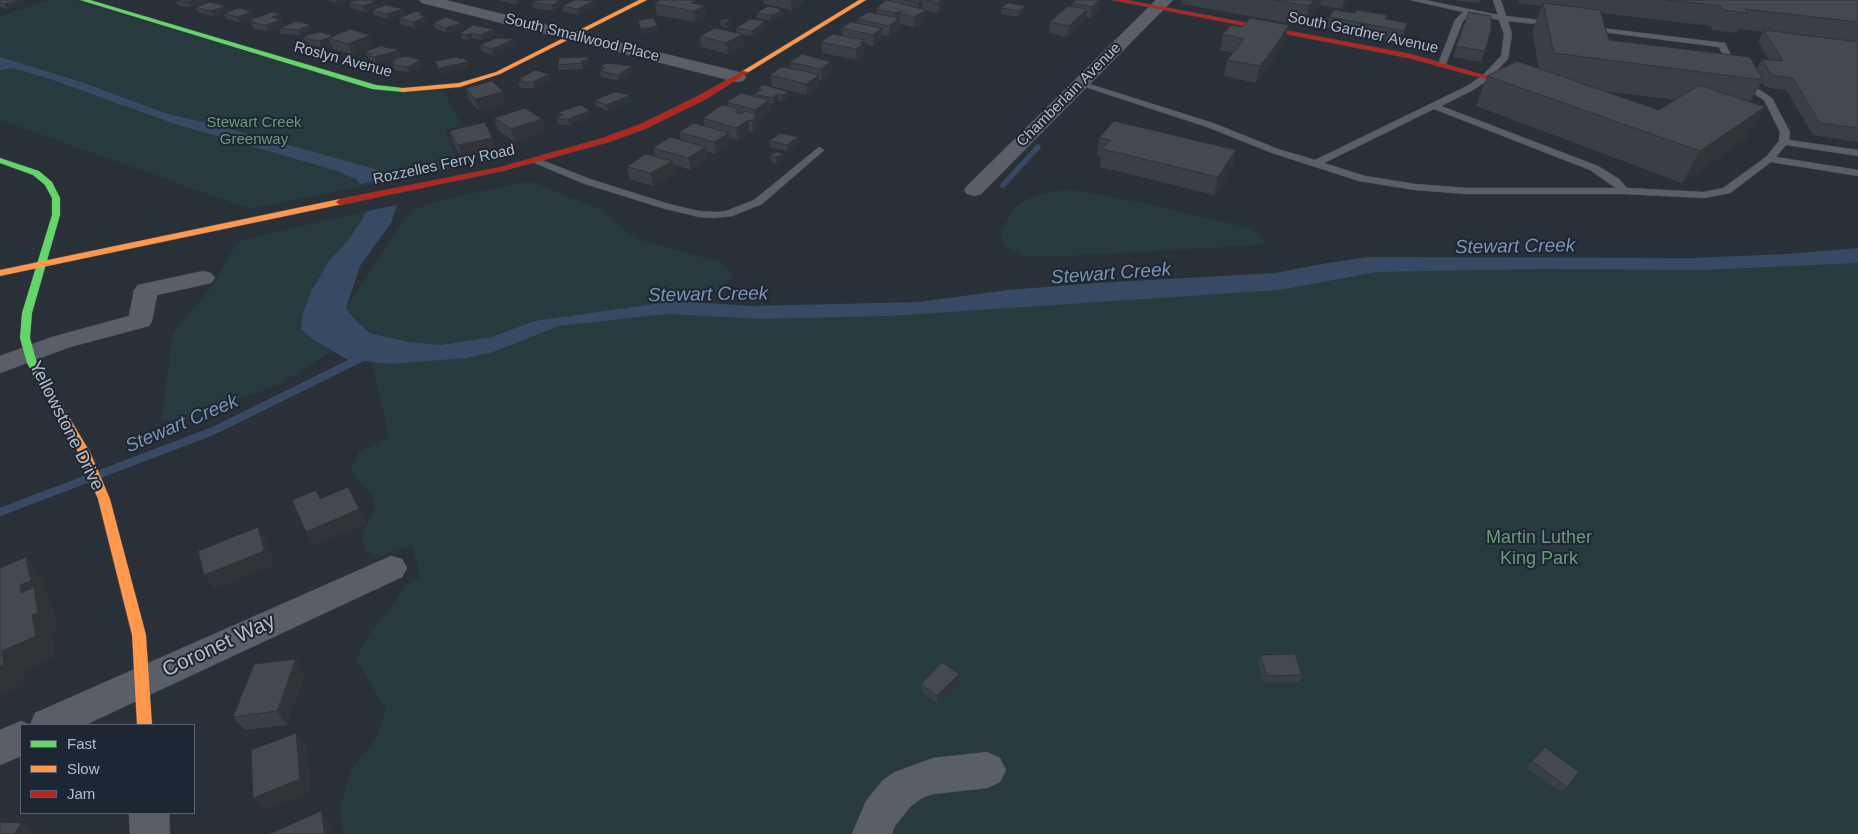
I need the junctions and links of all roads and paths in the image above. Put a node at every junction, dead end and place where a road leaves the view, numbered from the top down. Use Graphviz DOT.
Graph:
graph roads {
  1 [pos="83,0"];
  2 [pos="427,0"];
  3 [pos="644,0"];
  4 [pos="863,0"];
  5 [pos="1116,0"];
  6 [pos="1414,0"];
  7 [pos="1497,0"];
  8 [pos="1161,4"];
  9 [pos="1469,11"];
  10 [pos="1503,18"];
  11 [pos="572,36"];
  12 [pos="1442,64"];
  13 [pos="737,77"];
  14 [pos="1486,77"];
  15 [pos="1080,84"];
  16 [pos="1433,106"];
  17 [pos="1784,142"];
  18 [pos="818,150"];
  19 [pos="1858,153"];
  20 [pos="1769,159"];
  21 [pos="0,160"];
  22 [pos="535,161"];
  23 [pos="1315,164"];
  24 [pos="1858,173"];
  25 [pos="974,190"];
  26 [pos="1624,191"];
  27 [pos="43,264"];
  28 [pos="0,272"];
  29 [pos="203,278"];
  30 [pos="29,353"];
  31 [pos="0,365"];
  32 [pos="391,568"];
  33 [pos="143,681"];
  34 [pos="50,724"];
  35 [pos="145,724"];
  36 [pos="20,738"];
  37 [pos="0,748"];
  38 [pos="987,770"];
  39 [pos="149,814"];
  40 [pos="150,834"];
  41 [pos="872,834"];
  1 -- 11 [label="street, Roslyn Avenue"];
  2 -- 11 [label="street, South Smallwood Place"];
  3 -- 11 [label="street, Roslyn Avenue"];
  4 -- 13 [label="street, Rozzelles Ferry Road"];
  5 -- 8 [label="street, South Gardner Avenue"];
  6 -- 9 [label="lane"];
  7 -- 10 [label="lane"];
  8 -- 12 [label="street, South Gardner Avenue"];
  8 -- 15 [label="street, Chamberlain Avenue"];
  9 -- 10 [label="lane"];
  9 -- 12 [label="lane"];
  10 -- 14 [label="lane"];
  10 -- 17 [label="lane"];
  11 -- 13 [label="street, South Smallwood Place"];
  12 -- 14 [label="street, South Gardner Avenue"];
  13 -- 22 [label="street, Rozzelles Ferry Road"];
  14 -- 16 [label="lane"];
  15 -- 23 [label="lane"];
  15 -- 25 [label="street, Chamberlain Avenue"];
  16 -- 23 [label="lane"];
  16 -- 26 [label="lane"];
  17 -- 19 [label="lane"];
  17 -- 20 [label="lane"];
  18 -- 22 [label="lane"];
  20 -- 24 [label="lane"];
  20 -- 26 [label="lane"];
  21 -- 27 [label="street, Yellowstone Drive"];
  22 -- 27 [label="street, Rozzelles Ferry Road"];
  23 -- 26 [label="lane"];
  27 -- 28 [label="street, Rozzelles Ferry Road"];
  27 -- 30 [label="street, Yellowstone Drive"];
  29 -- 30 [label="street"];
  30 -- 31 [label="street"];
  30 -- 33 [label="street, Yellowstone Drive"];
  32 -- 33 [label="street, Coronet Way"];
  33 -- 34 [label="street, Coronet Way"];
  33 -- 35 [label="street, Yellowstone Drive"];
  36 -- 37 [label="street"];
  38 -- 41 [label="street"];
  39 -- 40 [label="street"];
}
